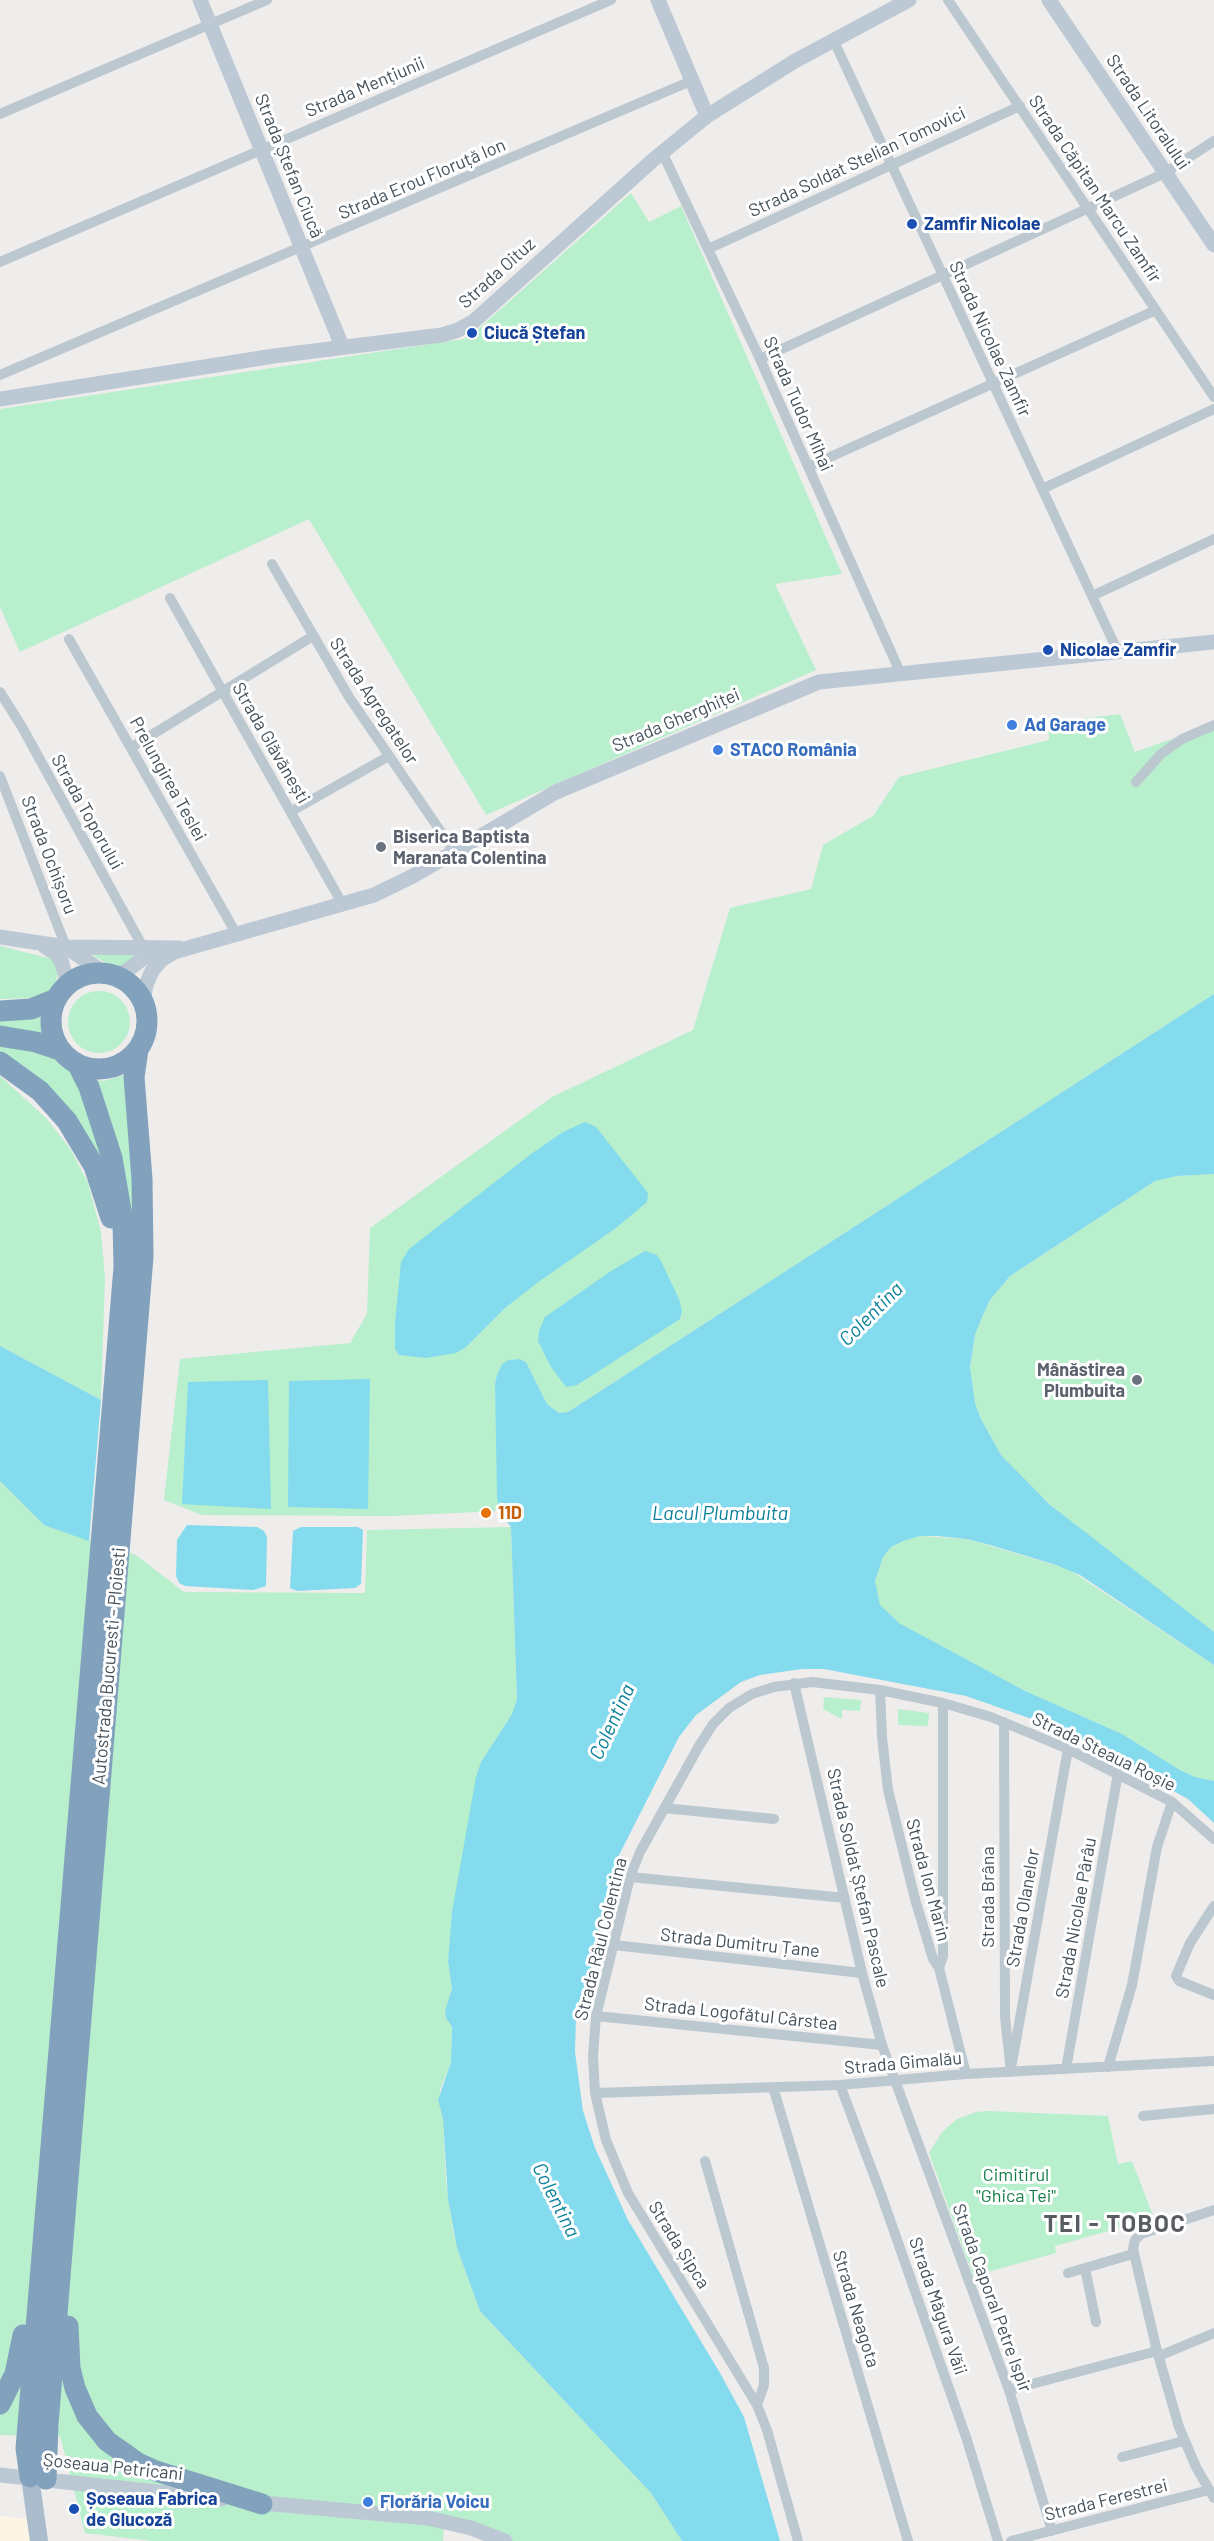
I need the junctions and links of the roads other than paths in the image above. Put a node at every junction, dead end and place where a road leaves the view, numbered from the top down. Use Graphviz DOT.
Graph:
graph roads {
  1 [pos="200,0"];
  2 [pos="267,0"];
  3 [pos="611,0"];
  4 [pos="658,0"];
  5 [pos="909,0"];
  6 [pos="948,0"];
  7 [pos="1049,0"];
  8 [pos="210,24"];
  9 [pos="833,39"];
  10 [pos="691,81"];
  11 [pos="1020,106"];
  12 [pos="0,114"];
  13 [pos="707,116"];
  14 [pos="1214,141"];
  15 [pos="261,150"];
  16 [pos="663,152"];
  17 [pos="891,165"];
  18 [pos="1165,173"];
  19 [pos="1088,208"];
  20 [pos="1214,245"];
  21 [pos="301,247"];
  22 [pos="708,249"];
  23 [pos="0,262"];
  24 [pos="942,274"];
  25 [pos="1156,310"];
  26 [pos="342,346"];
  27 [pos="760,359"];
  28 [pos="0,375"];
  29 [pos="993,383"];
  30 [pos="1214,397"];
  31 [pos="0,399"];
  32 [pos="1214,410"];
  33 [pos="808,466"];
  34 [pos="1042,489"];
  35 [pos="1214,539"];
  36 [pos="272,564"];
  37 [pos="1092,596"];
  38 [pos="170,598"];
  39 [pos="313,636"];
  40 [pos="69,639"];
  41 [pos="1214,642"];
  42 [pos="1118,652"];
  43 [pos="900,672"];
  44 [pos="222,691"];
  45 [pos="0,692"];
  46 [pos="1214,725"];
  47 [pos="132,747"];
  48 [pos="389,756"];
  49 [pos="0,776"];
  50 [pos="1136,782"];
  51 [pos="292,811"];
  52 [pos="454,851"];
  53 [pos="343,905"];
  54 [pos="237,935"];
  55 [pos="0,937"];
  56 [pos="38,944"];
  57 [pos="66,947"];
  58 [pos="185,948"];
  59 [pos="144,949"];
  60 [pos="161,949"];
  61 [pos="108,974"];
  62 [pos="62,991"];
  63 [pos="143,1002"];
  64 [pos="0,1011"];
  65 [pos="0,1036"];
  66 [pos="60,1050"];
  67 [pos="138,1050"];
  68 [pos="0,1062"];
  69 [pos="78,1065"];
  70 [pos="121,1315"];
  71 [pos="125,1374"];
  72 [pos="101,1643"];
  73 [pos="794,1683"];
  74 [pos="880,1690"];
  75 [pos="944,1703"];
  76 [pos="1004,1722"];
  77 [pos="1068,1749"];
  78 [pos="1118,1773"];
  79 [pos="1172,1802"];
  80 [pos="664,1808"];
  81 [pos="774,1818"];
  82 [pos="1214,1839"];
  83 [pos="630,1877"];
  84 [pos="845,1898"];
  85 [pos="1214,1906"];
  86 [pos="614,1945"];
  87 [pos="939,1968"];
  88 [pos="862,1973"];
  89 [pos="1214,1995"];
  90 [pos="596,2016"];
  91 [pos="882,2045"];
  92 [pos="1214,2061"];
  93 [pos="1108,2067"];
  94 [pos="1066,2069"];
  95 [pos="1011,2072"];
  96 [pos="966,2074"];
  97 [pos="894,2080"];
  98 [pos="840,2085"];
  99 [pos="773,2087"];
  100 [pos="595,2093"];
  101 [pos="1214,2109"];
  102 [pos="74,2116"];
  103 [pos="1143,2116"];
  104 [pos="52,2144"];
  105 [pos="705,2161"];
  106 [pos="1214,2210"];
  107 [pos="1133,2254"];
  108 [pos="1085,2268"];
  109 [pos="1068,2273"];
  110 [pos="1096,2322"];
  111 [pos="1214,2332"];
  112 [pos="1158,2354"];
  113 [pos="1009,2390"];
  114 [pos="0,2404"];
  115 [pos="757,2405"];
  116 [pos="1185,2441"];
  117 [pos="1122,2457"];
  118 [pos="0,2475"];
  119 [pos="38,2478"];
  120 [pos="1211,2490"];
  121 [pos="262,2504"];
  122 [pos="1052,2531"];
  123 [pos="39,2541"];
  124 [pos="50,2541"];
  125 [pos="505,2541"];
  126 [pos="798,2541"];
  127 [pos="909,2541"];
  128 [pos="998,2541"];
  129 [pos="1011,2541"];
  1 -- 8 [label="street, Strada Ștefan Ciucă"];
  2 -- 8 [label="street"];
  3 -- 15 [label="street, Strada Mențiunii"];
  4 -- 10 [label="street"];
  5 -- 9 [label="street, Strada Oituz"];
  6 -- 11 [label="street, Strada Căpitan Marcu Zamfir"];
  7 -- 18 [label="street, Strada Litoralului"];
  8 -- 12 [label="street"];
  8 -- 15 [label="street, Strada Ștefan Ciucă"];
  9 -- 13 [label="street, Strada Oituz"];
  9 -- 17 [label="street, Strada Nicolae Zamfir"];
  10 -- 13 [label="street"];
  10 -- 21 [label="street, Strada Erou Floruță Ion"];
  11 -- 17 [label="street, Strada Soldat Stelian Tomovici"];
  11 -- 19 [label="street, Strada Căpitan Marcu Zamfir"];
  13 -- 16 [label="street, Strada Oituz"];
  14 -- 18 [label="street"];
  15 -- 21 [label="street, Strada Ștefan Ciucă"];
  15 -- 23 [label="street, Strada Mențiunii"];
  16 -- 22 [label="street, Strada Tudor Mihai"];
  16 -- 26 [label="street, Strada Oituz"];
  17 -- 22 [label="street, Strada Soldat Stelian Tomovici"];
  17 -- 24 [label="street, Strada Nicolae Zamfir"];
  18 -- 19 [label="street"];
  18 -- 20 [label="street, Strada Litoralului"];
  19 -- 24 [label="street"];
  19 -- 25 [label="street, Strada Căpitan Marcu Zamfir"];
  21 -- 26 [label="street, Strada Ștefan Ciucă"];
  21 -- 28 [label="street, Strada Erou Floruță Ion"];
  22 -- 27 [label="street, Strada Tudor Mihai"];
  24 -- 27 [label="street"];
  24 -- 29 [label="street, Strada Nicolae Zamfir"];
  25 -- 29 [label="street"];
  25 -- 30 [label="street, Strada Căpitan Marcu Zamfir"];
  26 -- 31 [label="street, Strada Oituz"];
  27 -- 33 [label="street, Strada Tudor Mihai"];
  29 -- 33 [label="street"];
  29 -- 34 [label="street, Strada Nicolae Zamfir"];
  32 -- 34 [label="street"];
  33 -- 43 [label="street, Strada Tudor Mihai"];
  34 -- 37 [label="street, Strada Nicolae Zamfir"];
  35 -- 37 [label="street"];
  36 -- 39 [label="street, Strada Agregatelor"];
  37 -- 42 [label="street, Strada Nicolae Zamfir"];
  38 -- 44 [label="street, Strada Glăvănești"];
  39 -- 44 [label="street"];
  39 -- 48 [label="street, Strada Agregatelor"];
  40 -- 47 [label="street, Prelungirea Teslei"];
  41 -- 42 [label="street, Strada Gherghiței"];
  42 -- 43 [label="street, Strada Gherghiței"];
  43 -- 52 [label="street, Strada Gherghiței"];
  44 -- 47 [label="street"];
  44 -- 51 [label="street, Strada Glăvănești"];
  45 -- 59 [label="street, Strada Toporului"];
  46 -- 50 [label="street"];
  47 -- 54 [label="street, Prelungirea Teslei"];
  48 -- 51 [label="street"];
  48 -- 52 [label="street, Strada Agregatelor"];
  49 -- 57 [label="street, Strada Ochișoru"];
  51 -- 53 [label="street, Strada Glăvănești"];
  52 -- 53 [label="street, Strada Gherghiței"];
  53 -- 54 [label="street, Strada Gherghiței"];
  54 -- 58 [label="street, Strada Gherghiței"];
  55 -- 56 [label="street, Strada Gherghiței"];
  56 -- 57 [label="street, Strada Gherghiței"];
  56 -- 62 [label="street, Strada Gherghiței"];
  57 -- 59 [label="street, Strada Gherghiței"];
  57 -- 61 [label="street, Strada Gherghiței"];
  58 -- 60 [label="street, Strada Gherghiței"];
  58 -- 63 [label="street, Strada Gherghiței"];
  59 -- 60 [label="street, Strada Gherghiței"];
  60 -- 61 [label="street, Strada Gherghiței"];
  61 -- 62 [label="highway"];
  61 -- 63 [label="highway"];
  62 -- 64 [label="highway"];
  62 -- 66 [label="highway"];
  63 -- 67 [label="highway"];
  65 -- 66 [label="highway"];
  66 -- 69 [label="highway"];
  67 -- 69 [label="highway"];
  67 -- 71 [label="highway, Autostrada Bucuresti - Ploiesti"];
  68 -- 70 [label="highway"];
  69 -- 70 [label="highway"];
  70 -- 71 [label="highway"];
  71 -- 72 [label="highway, Autostrada Bucuresti - Ploiesti"];
  72 -- 102 [label="highway, Autostrada Bucuresti - Ploiesti"];
  72 -- 104 [label="highway, Autostrada Bucuresti - Ploiesti"];
  73 -- 74 [label="street, Strada Râul Colentina"];
  73 -- 80 [label="street, Strada Râul Colentina"];
  73 -- 84 [label="street, Strada Soldat Ștefan Pascale"];
  74 -- 75 [label="street, Strada Râul Colentina"];
  74 -- 87 [label="street, Strada Ion Marin"];
  75 -- 76 [label="street, Strada Râul Colentina"];
  75 -- 87 [label="street"];
  76 -- 77 [label="street, Strada Steaua Roșie"];
  76 -- 95 [label="street, Strada Brâna"];
  77 -- 78 [label="street, Strada Steaua Roșie"];
  77 -- 95 [label="street, Strada Olanelor"];
  78 -- 79 [label="street, Strada Steaua Roșie"];
  78 -- 94 [label="street, Strada Nicolae Pârâu"];
  79 -- 82 [label="street, Strada Steaua Roșie"];
  79 -- 93 [label="street"];
  80 -- 81 [label="street"];
  80 -- 83 [label="street, Strada Râul Colentina"];
  83 -- 84 [label="street"];
  83 -- 86 [label="street, Strada Râul Colentina"];
  84 -- 88 [label="street, Strada Soldat Ștefan Pascale"];
  85 -- 89 [label="street"];
  86 -- 88 [label="street, Strada Dumitru Țane"];
  86 -- 90 [label="street, Strada Râul Colentina"];
  87 -- 96 [label="street, Strada Ion Marin"];
  88 -- 91 [label="street, Strada Soldat Ștefan Pascale"];
  90 -- 91 [label="street, Strada Logofătul Cârstea"];
  90 -- 100 [label="street, Strada Râul Colentina"];
  91 -- 97 [label="street, Strada Soldat Ștefan Pascale"];
  92 -- 93 [label="street, Strada Gimalău"];
  93 -- 94 [label="street, Strada Gimalău"];
  94 -- 95 [label="street, Strada Gimalău"];
  95 -- 96 [label="street, Strada Gimalău"];
  96 -- 97 [label="street, Strada Gimalău"];
  97 -- 98 [label="street, Strada Gimalău"];
  97 -- 113 [label="street, Strada Caporal Petre Ispir"];
  98 -- 99 [label="street, Strada Gimalău"];
  98 -- 128 [label="street, Strada Măgura Văii"];
  99 -- 100 [label="street, Strada Gimalău"];
  99 -- 127 [label="street, Strada Neagota"];
  100 -- 115 [label="street, Strada Șipca"];
  101 -- 103 [label="street"];
  102 -- 119 [label="highway"];
  102 -- 121 [label="highway"];
  104 -- 114 [label="highway"];
  104 -- 119 [label="highway"];
  105 -- 115 [label="street, Strada Șipca"];
  106 -- 107 [label="street"];
  107 -- 108 [label="street"];
  107 -- 112 [label="street"];
  108 -- 109 [label="street"];
  108 -- 110 [label="street"];
  111 -- 112 [label="street"];
  112 -- 113 [label="street"];
  112 -- 116 [label="street"];
  113 -- 122 [label="street, Strada Caporal Petre Ispir"];
  115 -- 126 [label="street, Strada Șipca"];
  116 -- 117 [label="street"];
  116 -- 120 [label="street"];
  118 -- 119 [label="street, Șoseaua Petricani"];
  119 -- 121 [label="street, Șoseaua Petricani"];
  119 -- 123 [label="main road"];
  119 -- 124 [label="main road"];
  120 -- 122 [label="street, Strada Ferestrei"];
  121 -- 125 [label="street, Șoseaua Petricani"];
  122 -- 129 [label="street, Strada Ferestrei"];
}
